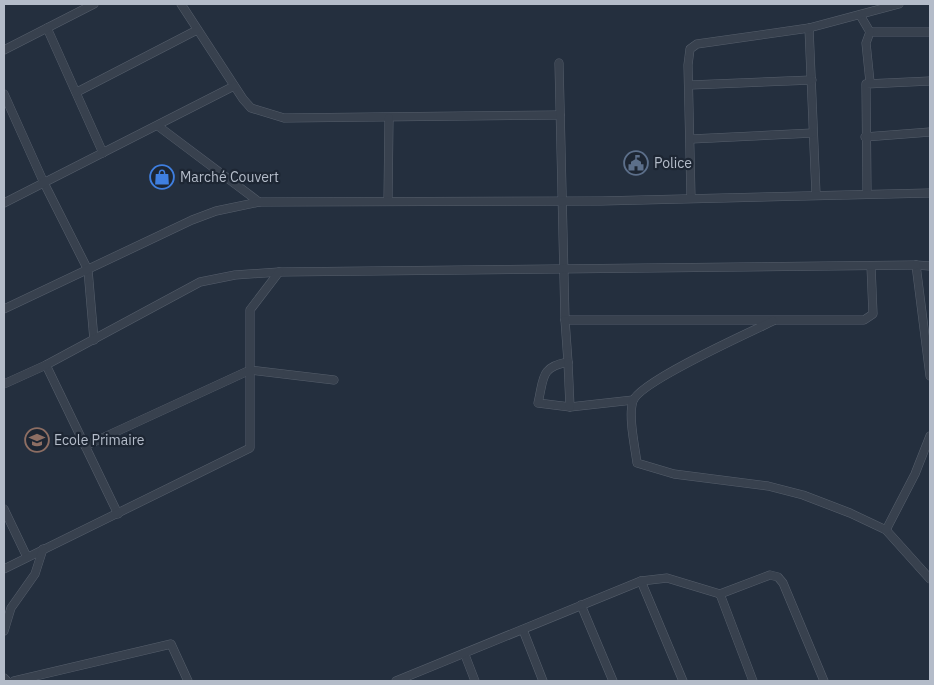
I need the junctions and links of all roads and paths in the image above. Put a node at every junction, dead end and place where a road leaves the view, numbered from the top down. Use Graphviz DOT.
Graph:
graph roads {
  1 [pos="94,4"];
  2 [pos="181,4"];
  3 [pos="898,4"];
  4 [pos="860,15"];
  5 [pos="47,28"];
  6 [pos="809,28"];
  7 [pos="197,30"];
  8 [pos="870,32"];
  9 [pos="930,32"];
  10 [pos="4,50"];
  11 [pos="559,64"];
  12 [pos="812,80"];
  13 [pos="930,81"];
  14 [pos="870,82"];
  15 [pos="690,85"];
  16 [pos="234,86"];
  17 [pos="77,92"];
  18 [pos="4,94"];
  19 [pos="560,115"];
  20 [pos="389,118"];
  21 [pos="158,126"];
  22 [pos="930,132"];
  23 [pos="813,133"];
  24 [pos="866,137"];
  25 [pos="690,139"];
  26 [pos="103,153"];
  27 [pos="44,183"];
  28 [pos="867,192"];
  29 [pos="930,192"];
  30 [pos="816,194"];
  31 [pos="692,198"];
  32 [pos="562,201"];
  33 [pos="4,202"];
  34 [pos="259,202"];
  35 [pos="388,202"];
  36 [pos="871,266"];
  37 [pos="916,266"];
  38 [pos="930,266"];
  39 [pos="563,268"];
  40 [pos="88,270"];
  41 [pos="279,272"];
  42 [pos="4,309"];
  43 [pos="565,320"];
  44 [pos="774,320"];
  45 [pos="94,340"];
  46 [pos="568,362"];
  47 [pos="46,365"];
  48 [pos="250,370"];
  49 [pos="930,376"];
  50 [pos="334,380"];
  51 [pos="4,384"];
  52 [pos="633,400"];
  53 [pos="570,407"];
  54 [pos="930,436"];
  55 [pos="85,446"];
  56 [pos="4,509"];
  57 [pos="118,514"];
  58 [pos="886,530"];
  59 [pos="43,549"];
  60 [pos="28,557"];
  61 [pos="4,570"];
  62 [pos="930,579"];
  63 [pos="641,581"];
  64 [pos="720,594"];
  65 [pos="581,605"];
  66 [pos="523,630"];
  67 [pos="4,631"];
  68 [pos="464,655"];
  69 [pos="4,678"];
  70 [pos="7,681"];
  71 [pos="14,681"];
  72 [pos="188,681"];
  73 [pos="396,681"];
  74 [pos="474,681"];
  75 [pos="543,681"];
  76 [pos="613,681"];
  77 [pos="683,681"];
  78 [pos="753,681"];
  79 [pos="824,681"];
  1 -- 5 [label="street"];
  2 -- 7 [label="street"];
  3 -- 4 [label="street"];
  4 -- 6 [label="street"];
  4 -- 8 [label="street"];
  5 -- 10 [label="street"];
  5 -- 17 [label="street"];
  6 -- 12 [label="street"];
  6 -- 15 [label="street"];
  7 -- 16 [label="street"];
  7 -- 17 [label="street"];
  8 -- 9 [label="street"];
  8 -- 14 [label="street"];
  11 -- 19 [label="street"];
  12 -- 15 [label="street"];
  12 -- 23 [label="street"];
  13 -- 14 [label="street"];
  14 -- 24 [label="street"];
  15 -- 25 [label="street"];
  16 -- 20 [label="street"];
  16 -- 21 [label="street"];
  17 -- 26 [label="street"];
  18 -- 27 [label="street"];
  19 -- 20 [label="street"];
  19 -- 32 [label="street"];
  20 -- 35 [label="street"];
  21 -- 26 [label="street"];
  21 -- 34 [label="street"];
  22 -- 24 [label="street"];
  23 -- 25 [label="street"];
  23 -- 30 [label="street"];
  24 -- 28 [label="street"];
  25 -- 31 [label="street"];
  26 -- 27 [label="street"];
  27 -- 33 [label="street"];
  27 -- 40 [label="street"];
  28 -- 29 [label="street"];
  28 -- 30 [label="street"];
  30 -- 31 [label="street"];
  31 -- 32 [label="street"];
  32 -- 35 [label="street"];
  32 -- 39 [label="street"];
  34 -- 35 [label="street"];
  34 -- 40 [label="street"];
  36 -- 37 [label="street"];
  36 -- 39 [label="street"];
  36 -- 44 [label="street"];
  37 -- 38 [label="street"];
  37 -- 49 [label="street"];
  39 -- 41 [label="street"];
  39 -- 43 [label="street"];
  40 -- 42 [label="street"];
  40 -- 45 [label="street"];
  41 -- 45 [label="street"];
  41 -- 48 [label="street"];
  43 -- 44 [label="street"];
  43 -- 46 [label="street"];
  44 -- 52 [label="street"];
  45 -- 47 [label="street"];
  46 -- 53 [label="street"];
  46 -- 53 [label="street"];
  47 -- 51 [label="street"];
  47 -- 55 [label="street"];
  48 -- 50 [label="street"];
  48 -- 55 [label="street"];
  48 -- 57 [label="street"];
  52 -- 53 [label="street"];
  52 -- 58 [label="street"];
  54 -- 58 [label="street"];
  55 -- 57 [label="street"];
  56 -- 60 [label="street"];
  57 -- 59 [label="street"];
  58 -- 62 [label="street"];
  59 -- 60 [label="street"];
  59 -- 67 [label="street"];
  60 -- 61 [label="street"];
  63 -- 64 [label="street"];
  63 -- 65 [label="street"];
  63 -- 77 [label="street"];
  64 -- 78 [label="street"];
  64 -- 79 [label="street"];
  65 -- 66 [label="street"];
  65 -- 76 [label="street"];
  66 -- 68 [label="street"];
  66 -- 75 [label="street"];
  68 -- 73 [label="street"];
  68 -- 74 [label="street"];
  69 -- 70 [label="street"];
  71 -- 72 [label="street"];
}
